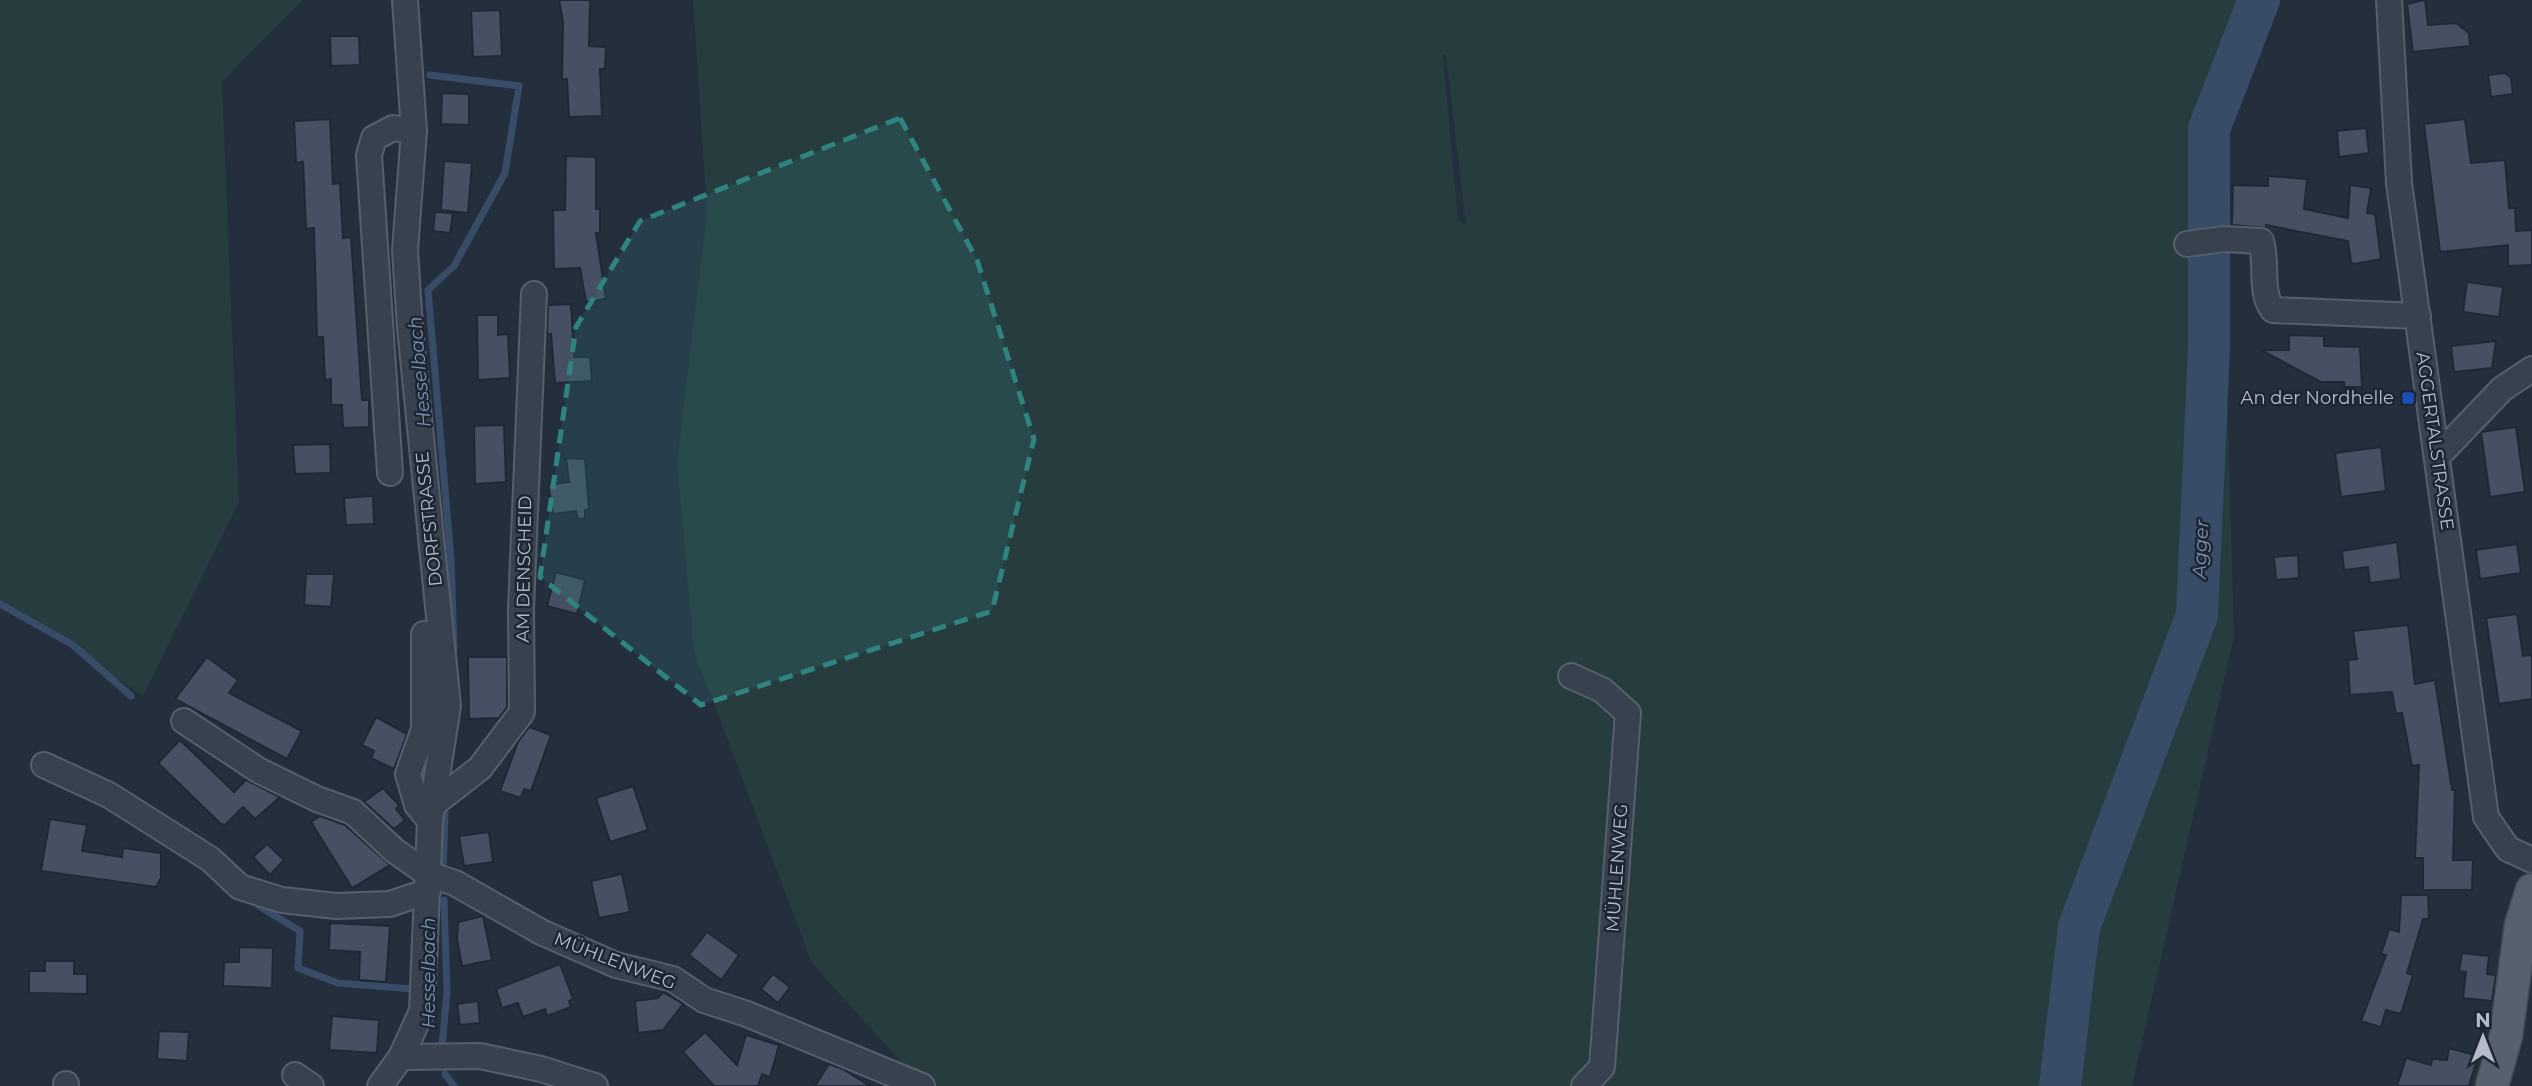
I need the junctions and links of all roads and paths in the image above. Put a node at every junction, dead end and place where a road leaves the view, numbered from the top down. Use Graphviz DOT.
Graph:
graph roads {
  1 [pos="405,0"];
  2 [pos="2389,0"];
  3 [pos="414,131"];
  4 [pos="2187,244"];
  5 [pos="534,294"];
  6 [pos="2418,316"];
  7 [pos="2532,369"];
  8 [pos="2438,456"];
  9 [pos="390,473"];
  10 [pos="424,634"];
  11 [pos="1571,676"];
  12 [pos="184,720"];
  13 [pos="44,765"];
  14 [pos="430,814"];
  15 [pos="2532,860"];
  16 [pos="428,883"];
  17 [pos="2532,890"];
  18 [pos="401,1057"];
  19 [pos="380,1086"];
  20 [pos="595,1086"];
  21 [pos="922,1086"];
  22 [pos="1584,1086"];
  23 [pos="2492,1086"];
  1 -- 3 [label="street, DORFSTRASSE"];
  2 -- 6 [label="street, AGGERTALSTRASSE"];
  3 -- 9 [label="street, DORFSTRASSE"];
  3 -- 14 [label="street, DORFSTRASSE"];
  4 -- 6 [label="street"];
  5 -- 14 [label="street, AM DENSCHEID"];
  6 -- 8 [label="street, AGGERTALSTRASSE"];
  7 -- 8 [label="street"];
  8 -- 15 [label="street, AGGERTALSTRASSE"];
  10 -- 14 [label="street"];
  11 -- 22 [label="street, MÜHLENWEG"];
  12 -- 16 [label="street"];
  13 -- 16 [label="street"];
  14 -- 16 [label="street, DORFSTRASSE"];
  16 -- 18 [label="street, DORFSTRASSE"];
  16 -- 21 [label="street, MÜHLENWEG"];
  17 -- 23 [label="main road"];
  18 -- 19 [label="street, DORFSTRASSE"];
  18 -- 20 [label="street"];
}
